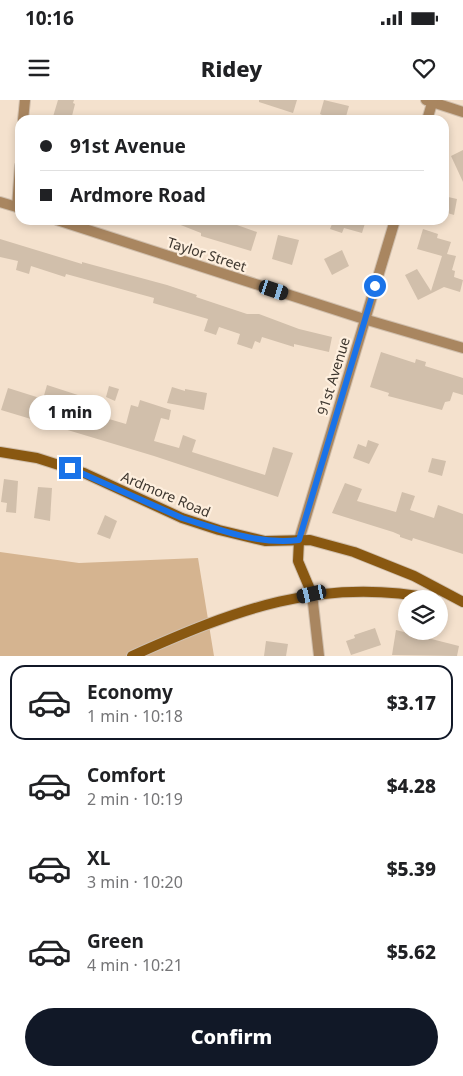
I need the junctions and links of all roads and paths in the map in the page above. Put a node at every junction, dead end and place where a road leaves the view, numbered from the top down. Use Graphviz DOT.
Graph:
graph roads {
  1 [pos="25,100"];
  2 [pos="431,101"];
  3 [pos="463,112"];
  4 [pos="24,115"];
  5 [pos="428,115"];
  6 [pos="0,202"];
  7 [pos="15,207"];
  8 [pos="73,225"];
  9 [pos="394,225"];
  10 [pos="364,319"];
  11 [pos="463,348"];
  12 [pos="0,452"];
  13 [pos="299,540"];
  14 [pos="398,593"];
  15 [pos="312,594"];
  16 [pos="448,601"];
  17 [pos="463,603"];
  18 [pos="132,656"];
  19 [pos="319,656"];
  1 -- 4 [label="street"];
  2 -- 3 [label="street"];
  2 -- 5 [label="street"];
  6 -- 7 [label="street"];
  8 -- 10 [label="street, Taylor Street"];
  9 -- 10 [label="street, 91st Avenue"];
  10 -- 11 [label="street, Taylor Street"];
  10 -- 13 [label="street, 91st Avenue"];
  12 -- 13 [label="street, Ardmore Road"];
  13 -- 15 [label="street"];
  13 -- 17 [label="street, Ardmore Road"];
  14 -- 15 [label="street"];
  15 -- 18 [label="street"];
  15 -- 19 [label="street"];
  16 -- 17 [label="street"];
}
